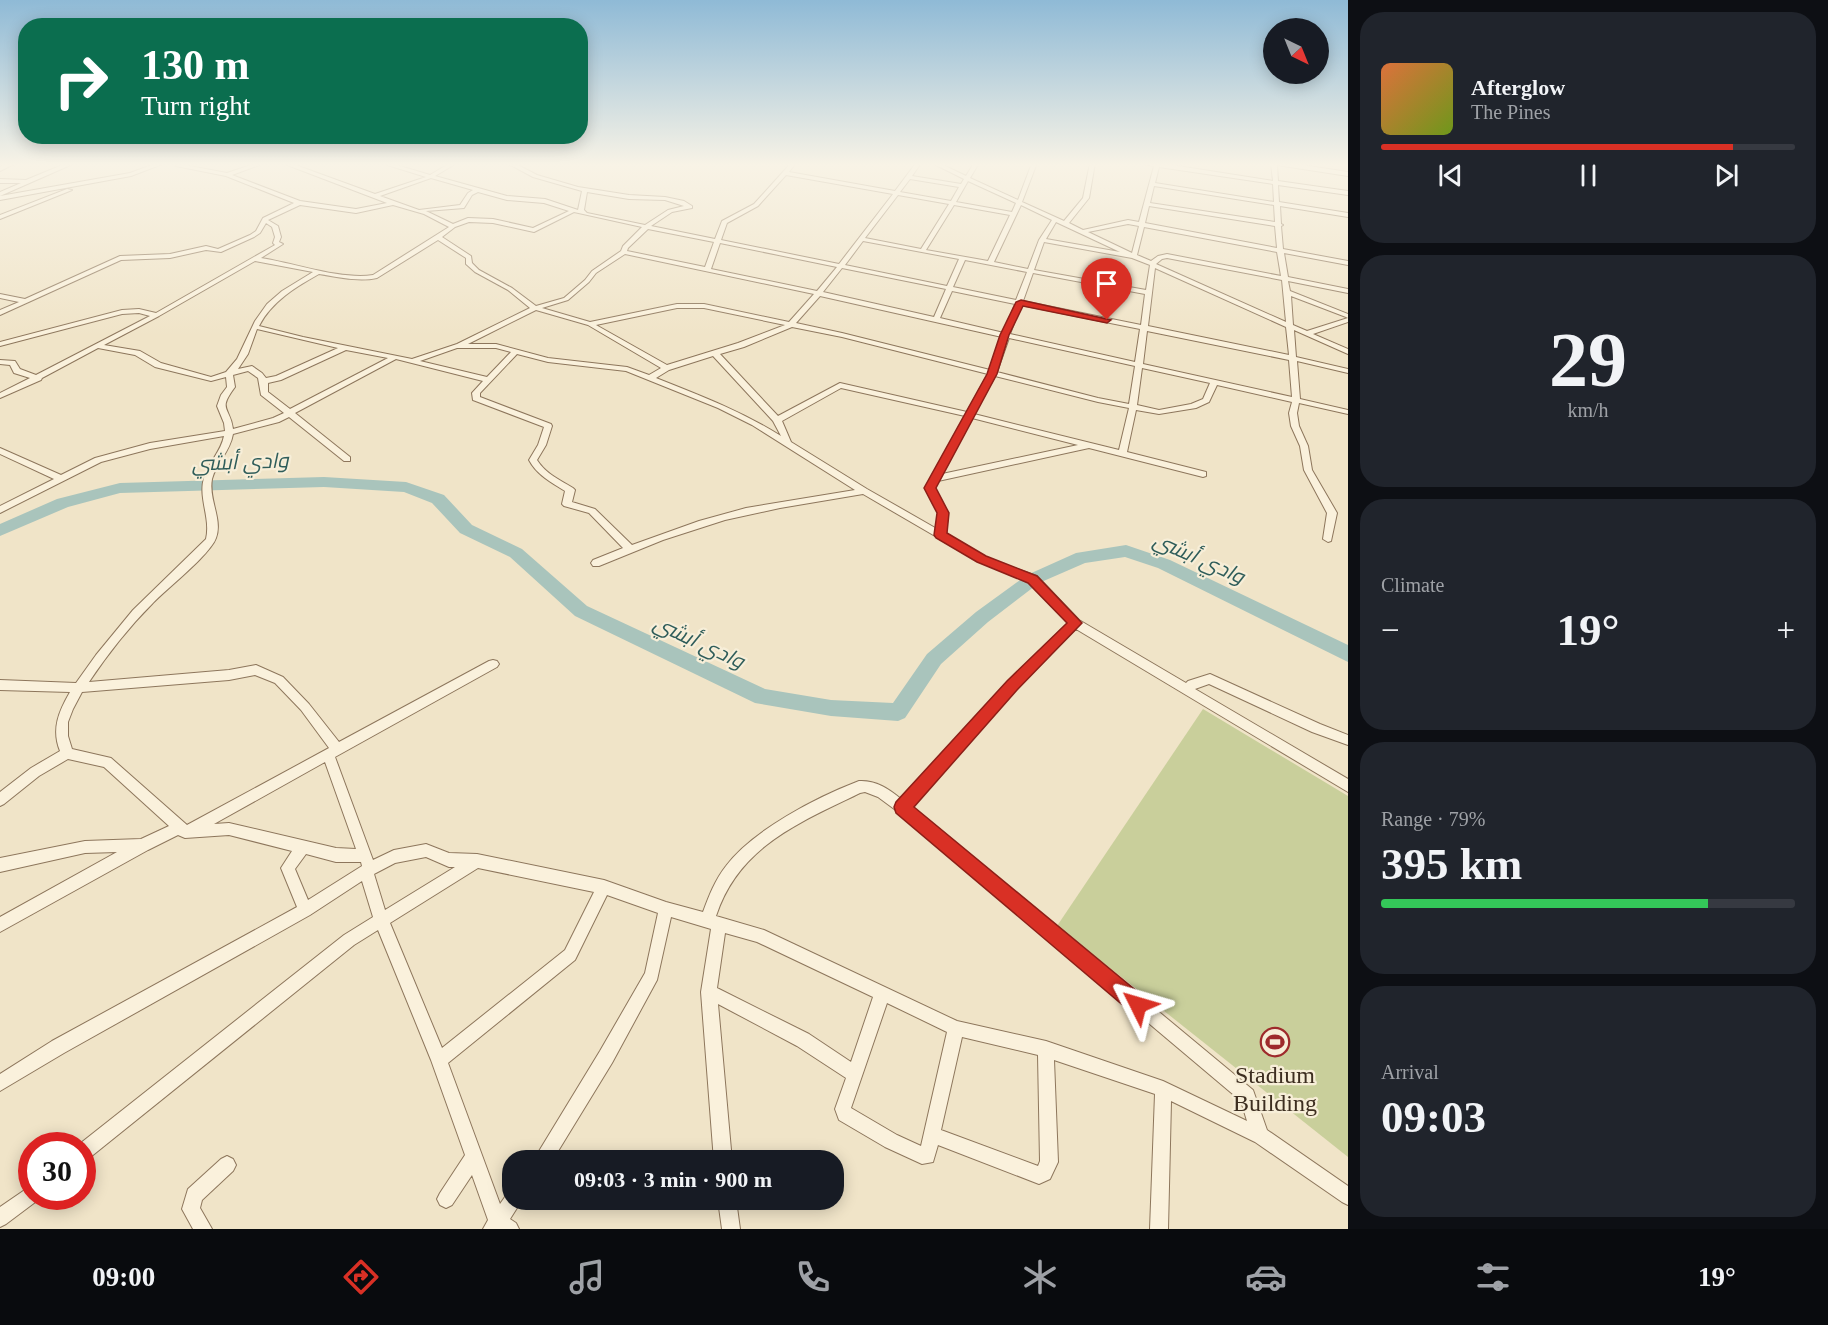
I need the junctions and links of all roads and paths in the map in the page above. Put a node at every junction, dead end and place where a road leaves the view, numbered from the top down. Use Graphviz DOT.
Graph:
graph roads {
  1 [pos="264,220"];
  2 [pos="440,220"];
  3 [pos="467,220"];
  4 [pos="472,220"];
  5 [pos="553,220"];
  6 [pos="620,220"];
  7 [pos="656,220"];
  8 [pos="727,220"];
  9 [pos="873,220"];
  10 [pos="940,220"];
  11 [pos="1010,220"];
  12 [pos="1054,220"];
  13 [pos="1058,220"];
  14 [pos="1068,220"];
  15 [pos="1143,220"];
  16 [pos="1251,220"];
  17 [pos="1280,220"];
  18 [pos="1065,224"];
  19 [pos="1280,225"];
  20 [pos="453,226"];
  21 [pos="648,226"];
  22 [pos="1141,226"];
  23 [pos="1082,232"];
  24 [pos="438,237"];
  25 [pos="860,238"];
  26 [pos="1042,240"];
  27 [pos="717,241"];
  28 [pos="923,250"];
  29 [pos="1280,250"];
  30 [pos="624,252"];
  31 [pos="1134,256"];
  32 [pos="963,257"];
  33 [pos="256,258"];
  34 [pos="1348,262"];
  35 [pos="990,263"];
  36 [pos="1153,263"];
  37 [pos="841,266"];
  38 [pos="708,269"];
  39 [pos="1030,271"];
  40 [pos="319,272"];
  41 [pos="1284,277"];
  42 [pos="949,288"];
  43 [pos="1348,291"];
  44 [pos="1287,292"];
  45 [pos="817,293"];
  46 [pos="1149,293"];
  47 [pos="0,296"];
  48 [pos="25,302"];
  49 [pos="1021,302"];
  50 [pos="535,308"];
  51 [pos="0,314"];
  52 [pos="157,315"];
  53 [pos="1348,318"];
  54 [pos="936,320"];
  55 [pos="590,324"];
  56 [pos="1290,325"];
  57 [pos="789,326"];
  58 [pos="256,327"];
  59 [pos="1144,327"];
  60 [pos="1308,333"];
  61 [pos="1005,335"];
  62 [pos="0,344"];
  63 [pos="98,346"];
  64 [pos="456,346"];
  65 [pos="345,348"];
  66 [pos="516,352"];
  67 [pos="714,352"];
  68 [pos="1348,352"];
  69 [pos="395,357"];
  70 [pos="1292,358"];
  71 [pos="412,361"];
  72 [pos="0,362"];
  73 [pos="1138,365"];
  74 [pos="666,368"];
  75 [pos="1348,371"];
  76 [pos="229,374"];
  77 [pos="992,374"];
  78 [pos="38,378"];
  79 [pos="650,378"];
  80 [pos="488,380"];
  81 [pos="265,381"];
  82 [pos="1215,382"];
  83 [pos="0,396"];
  84 [pos="1296,400"];
  85 [pos="1133,407"];
  86 [pos="1348,412"];
  87 [pos="289,414"];
  88 [pos="970,415"];
  89 [pos="777,420"];
  90 [pos="229,431"];
  91 [pos="790,443"];
  92 [pos="1089,445"];
  93 [pos="0,451"];
  94 [pos="1123,453"];
  95 [pos="347,459"];
  96 [pos="1203,474"];
  97 [pos="61,479"];
  98 [pos="934,479"];
  99 [pos="864,490"];
  100 [pos="0,510"];
  101 [pos="940,535"];
  102 [pos="1328,539"];
  103 [pos="630,549"];
  104 [pos="596,563"];
  105 [pos="1075,623"];
  106 [pos="494,664"];
  107 [pos="0,685"];
  108 [pos="78,688"];
  109 [pos="1187,690"];
  110 [pos="1348,740"];
  111 [pos="333,752"];
  112 [pos="67,753"];
  113 [pos="1348,786"];
  114 [pos="0,800"];
  115 [pos="902,807"];
  116 [pos="182,830"];
  117 [pos="143,845"];
  118 [pos="302,848"];
  119 [pos="477,861"];
  120 [pos="0,865"];
  121 [pos="367,865"];
  122 [pos="604,887"];
  123 [pos="666,909"];
  124 [pos="304,910"];
  125 [pos="381,919"];
  126 [pos="713,921"];
  127 [pos="0,925"];
  128 [pos="709,992"];
  129 [pos="882,993"];
  130 [pos="956,1028"];
  131 [pos="1046,1049"];
  132 [pos="439,1060"];
  133 [pos="853,1073"];
  134 [pos="0,1083"];
  135 [pos="1163,1089"];
  136 [pos="933,1135"];
  137 [pos="1262,1136"];
  138 [pos="96,1143"];
  139 [pos="549,1150"];
  140 [pos="722,1150"];
  141 [pos="472,1157"];
  142 [pos="227,1165"];
  143 [pos="1348,1196"];
  144 [pos="446,1199"];
  145 [pos="18,1204"];
  146 [pos="508,1210"];
  147 [pos="729,1210"];
  148 [pos="0,1218"];
  149 [pos="500,1226"];
  150 [pos="203,1229"];
  151 [pos="732,1229"];
  152 [pos="1159,1229"];
  1 -- 33 [label="street"];
  1 -- 48 [label="street"];
  2 -- 20 [label="street"];
  3 -- 20 [label="street"];
  4 -- 5 [label="street"];
  6 -- 21 [label="street"];
  7 -- 21 [label="street"];
  8 -- 27 [label="street"];
  9 -- 25 [label="street"];
  10 -- 28 [label="street"];
  11 -- 35 [label="street"];
  12 -- 26 [label="street"];
  13 -- 18 [label="street"];
  14 -- 18 [label="street"];
  15 -- 22 [label="street"];
  16 -- 19 [label="street"];
  17 -- 19 [label="street"];
  18 -- 23 [label="street"];
  19 -- 29 [label="street"];
  20 -- 24 [label="street"];
  21 -- 27 [label="street"];
  21 -- 30 [label="street"];
  22 -- 23 [label="street"];
  22 -- 29 [label="street"];
  22 -- 31 [label="street"];
  23 -- 31 [label="street"];
  24 -- 40 [label="street"];
  24 -- 50 [label="street"];
  25 -- 28 [label="street"];
  25 -- 37 [label="street"];
  26 -- 31 [label="street"];
  26 -- 39 [label="street"];
  27 -- 37 [label="street"];
  27 -- 38 [label="street"];
  28 -- 32 [label="street"];
  29 -- 34 [label="street"];
  29 -- 41 [label="street"];
  30 -- 38 [label="street"];
  30 -- 50 [label="street"];
  31 -- 36 [label="street"];
  32 -- 35 [label="street"];
  32 -- 42 [label="street"];
  33 -- 40 [label="street"];
  33 -- 52 [label="street"];
  35 -- 39 [label="street"];
  36 -- 41 [label="street"];
  36 -- 46 [label="street"];
  36 -- 56 [label="street"];
  37 -- 42 [label="street"];
  37 -- 45 [label="street"];
  38 -- 45 [label="street"];
  39 -- 46 [label="street"];
  39 -- 49 [label="street"];
  40 -- 58 [label="street"];
  41 -- 43 [label="street"];
  41 -- 44 [label="street"];
  42 -- 49 [label="street"];
  42 -- 54 [label="street"];
  44 -- 53 [label="street"];
  44 -- 56 [label="street"];
  45 -- 54 [label="street"];
  45 -- 57 [label="street"];
  46 -- 59 [label="street"];
  47 -- 48 [label="street"];
  48 -- 51 [label="street"];
  49 -- 59 [label="street"];
  49 -- 61 [label="street"];
  50 -- 55 [label="street"];
  50 -- 64 [label="street"];
  52 -- 62 [label="street"];
  52 -- 63 [label="street"];
  53 -- 60 [label="street"];
  54 -- 61 [label="street"];
  55 -- 57 [label="street"];
  55 -- 74 [label="street"];
  56 -- 60 [label="street"];
  56 -- 70 [label="street"];
  57 -- 67 [label="street"];
  57 -- 77 [label="street"];
  58 -- 65 [label="street"];
  58 -- 76 [label="street"];
  59 -- 70 [label="street"];
  59 -- 73 [label="street"];
  60 -- 68 [label="street"];
  61 -- 73 [label="street"];
  61 -- 77 [label="street"];
  63 -- 76 [label="street"];
  63 -- 78 [label="street"];
  64 -- 66 [label="street"];
  64 -- 71 [label="street"];
  65 -- 69 [label="street"];
  65 -- 81 [label="street"];
  66 -- 79 [label="street"];
  66 -- 80 [label="street"];
  67 -- 74 [label="street"];
  67 -- 89 [label="street"];
  69 -- 71 [label="street"];
  69 -- 87 [label="street"];
  70 -- 75 [label="street"];
  70 -- 84 [label="street"];
  71 -- 80 [label="street"];
  72 -- 78 [label="street"];
  73 -- 82 [label="street"];
  73 -- 85 [label="street"];
  74 -- 79 [label="street"];
  76 -- 81 [label="street"];
  76 -- 90 [label="street"];
  77 -- 85 [label="street"];
  77 -- 88 [label="street"];
  78 -- 83 [label="street"];
  79 -- 91 [label="street"];
  80 -- 103 [label="street"];
  81 -- 87 [label="street"];
  82 -- 84 [label="street"];
  82 -- 85 [label="street"];
  84 -- 86 [label="street"];
  84 -- 102 [label="street"];
  85 -- 94 [label="street"];
  87 -- 90 [label="street"];
  87 -- 95 [label="street"];
  88 -- 89 [label="street"];
  88 -- 92 [label="street"];
  88 -- 98 [label="street"];
  89 -- 91 [label="street"];
  90 -- 97 [label="street"];
  90 -- 108 [label="street"];
  91 -- 99 [label="street"];
  92 -- 94 [label="street"];
  92 -- 98 [label="street"];
  93 -- 97 [label="street"];
  94 -- 96 [label="street"];
  97 -- 100 [label="street"];
  98 -- 101 [label="street"];
  99 -- 101 [label="street"];
  99 -- 103 [label="street"];
  101 -- 105 [label="street"];
  103 -- 104 [label="street"];
  105 -- 109 [label="street"];
  105 -- 115 [label="street"];
  106 -- 111 [label="street"];
  107 -- 108 [label="street"];
  108 -- 111 [label="street"];
  108 -- 112 [label="street"];
  109 -- 110 [label="street"];
  109 -- 113 [label="street"];
  111 -- 116 [label="street"];
  111 -- 121 [label="street"];
  112 -- 114 [label="street"];
  112 -- 116 [label="street"];
  115 -- 126 [label="street"];
  115 -- 137 [label="street"];
  116 -- 117 [label="street"];
  116 -- 118 [label="street"];
  117 -- 120 [label="street"];
  117 -- 127 [label="street"];
  118 -- 121 [label="street"];
  118 -- 124 [label="street"];
  119 -- 121 [label="street"];
  119 -- 122 [label="street"];
  119 -- 125 [label="street"];
  121 -- 124 [label="street"];
  121 -- 125 [label="street"];
  122 -- 123 [label="street"];
  122 -- 132 [label="street"];
  123 -- 126 [label="street"];
  123 -- 139 [label="street"];
  124 -- 134 [label="street"];
  125 -- 132 [label="street"];
  125 -- 138 [label="street"];
  126 -- 128 [label="street"];
  126 -- 129 [label="street"];
  128 -- 133 [label="street"];
  128 -- 140 [label="street"];
  129 -- 130 [label="street"];
  129 -- 133 [label="street"];
  130 -- 131 [label="street"];
  130 -- 136 [label="street"];
  131 -- 135 [label="street"];
  131 -- 136 [label="street"];
  132 -- 141 [label="street"];
  133 -- 136 [label="street"];
  135 -- 137 [label="street"];
  135 -- 152 [label="street"];
  137 -- 143 [label="street"];
  141 -- 144 [label="street"];
  141 -- 149 [label="street"];
  142 -- 150 [label="street"];
  145 -- 148 [label="street"];
  146 -- 149 [label="street"];
  147 -- 151 [label="street"];
}
